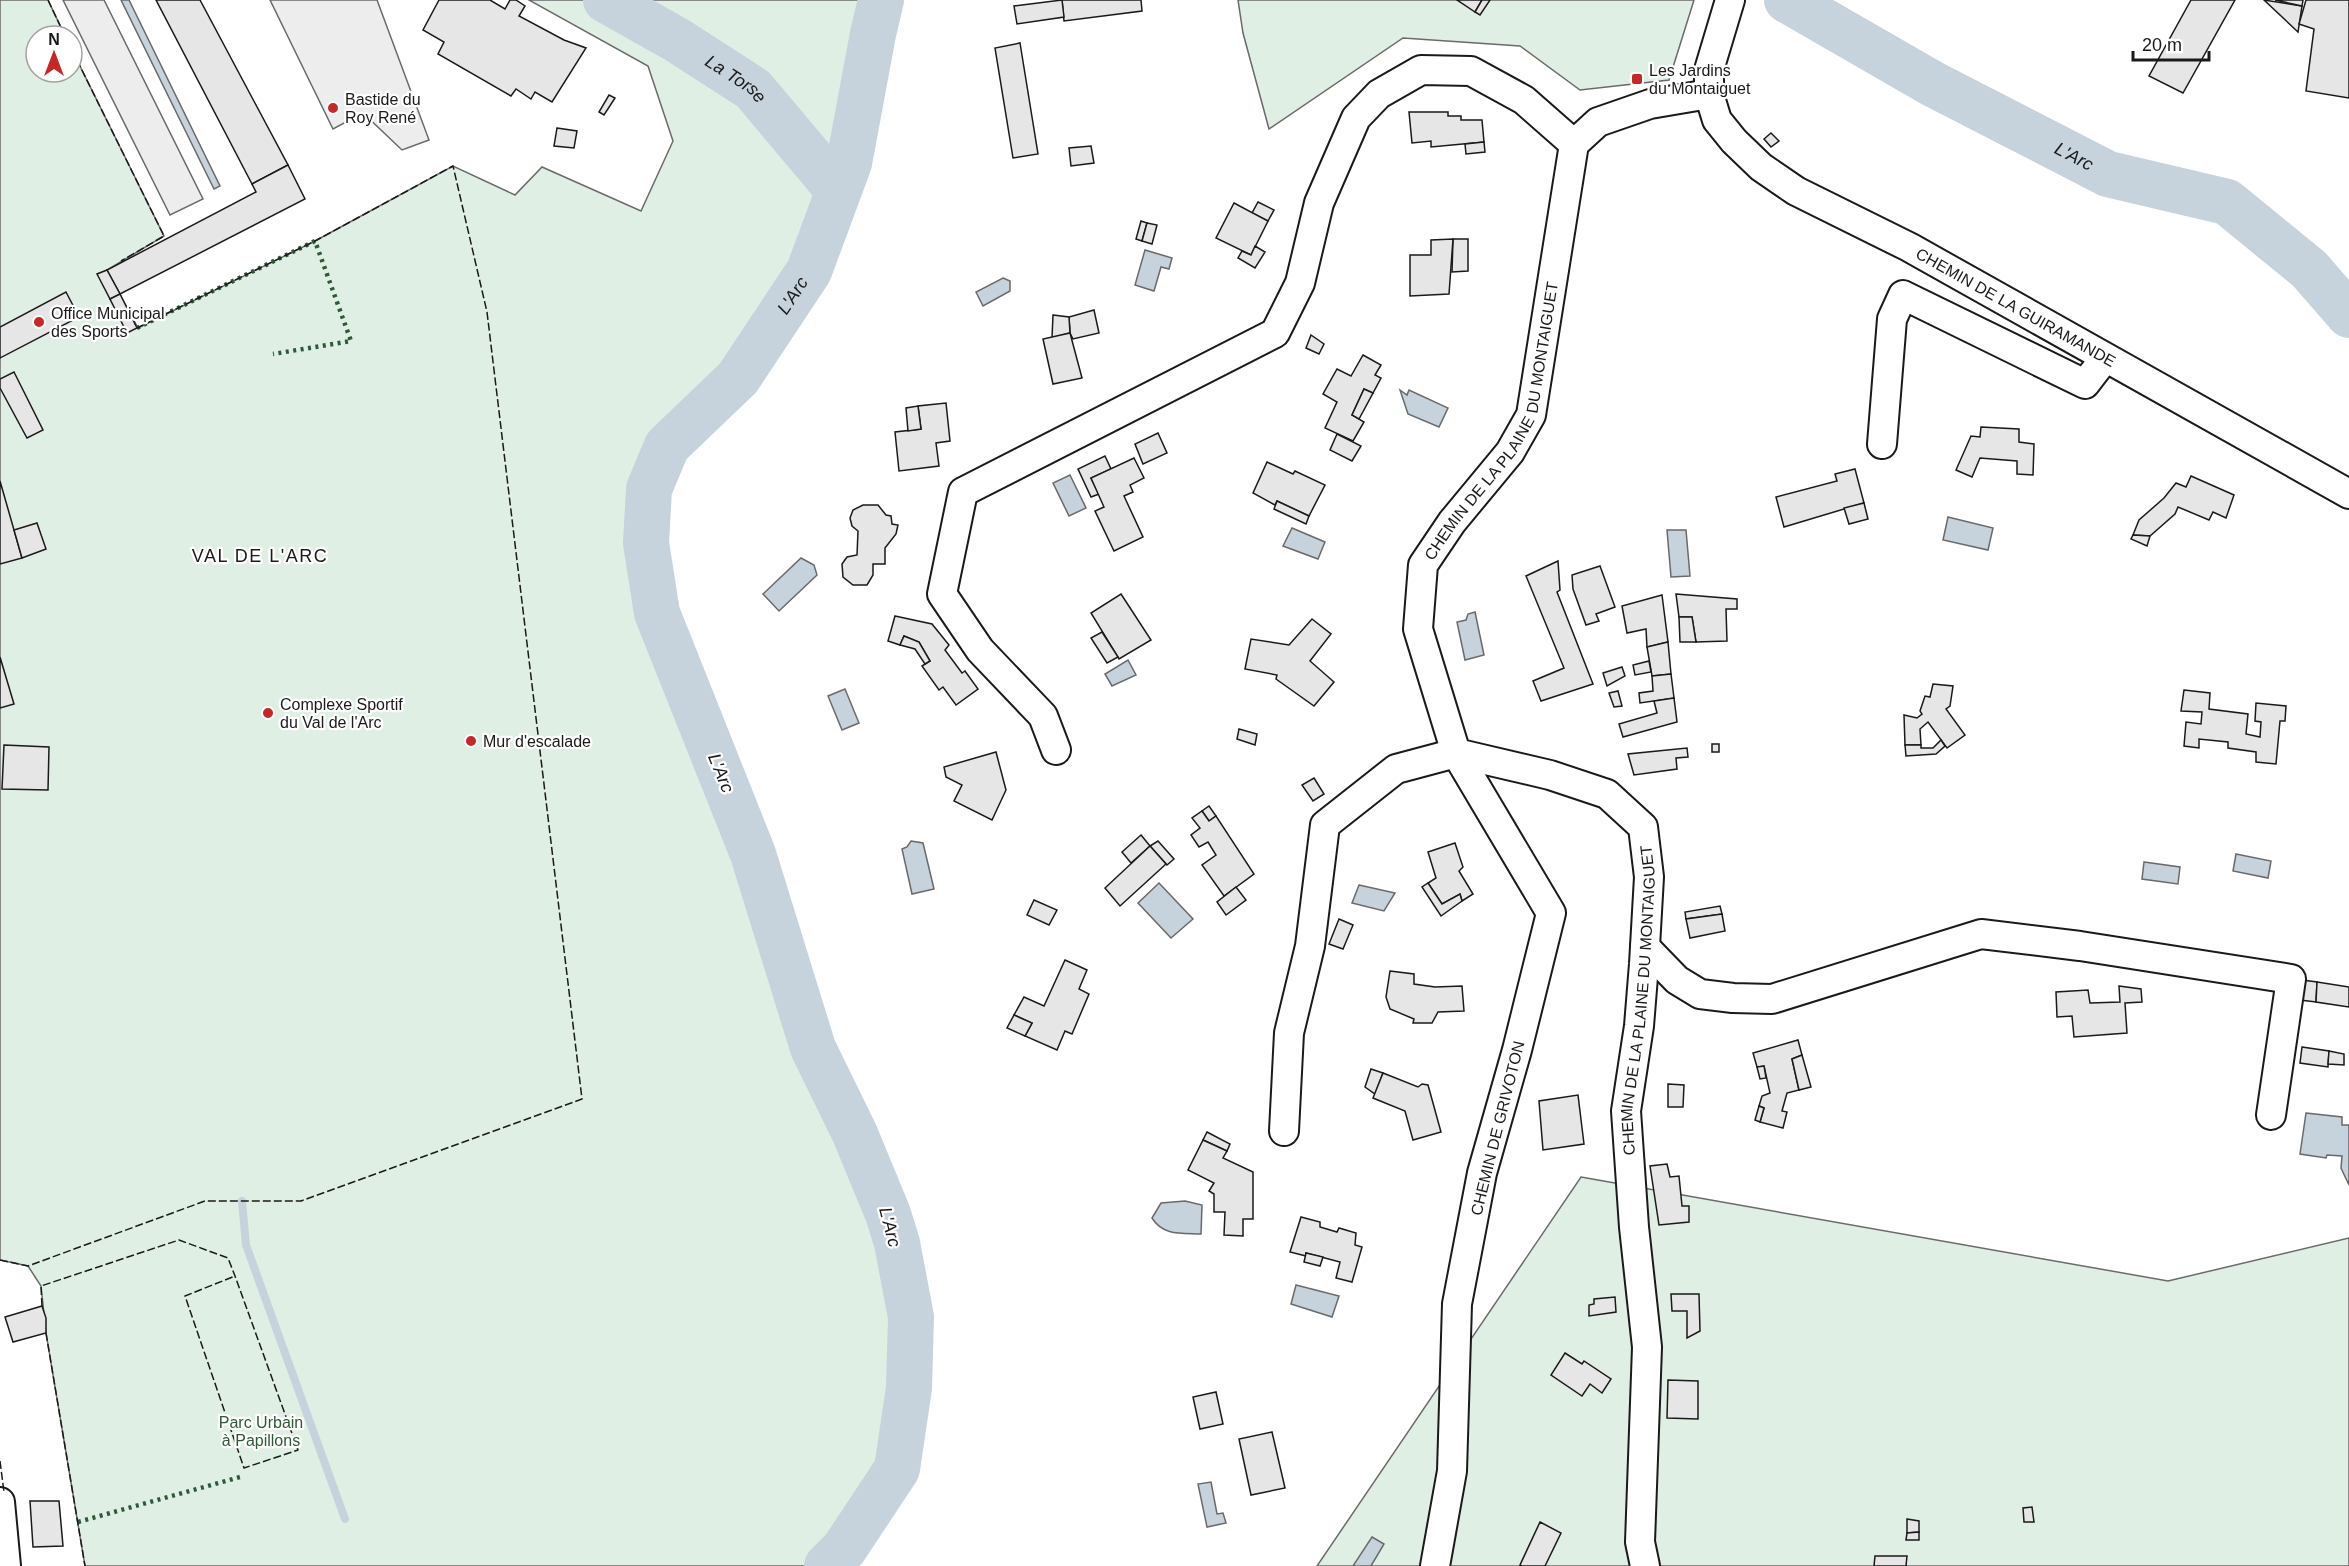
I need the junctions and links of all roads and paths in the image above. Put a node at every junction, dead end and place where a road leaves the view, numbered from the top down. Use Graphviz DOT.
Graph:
graph roads {
  1 [pos="1730,0"];
  2 [pos="1709,94"];
  3 [pos="1574,144"];
  4 [pos="2105,358"];
  5 [pos="1882,444"];
  6 [pos="2349,494"];
  7 [pos="1056,750"];
  8 [pos="1456,753"];
  9 [pos="1645,947"];
  10 [pos="2271,1115"];
  11 [pos="1284,1131"];
  12 [pos="0,1502"];
  13 [pos="6,1566"];
  14 [pos="1435,1566"];
  15 [pos="1645,1566"];
  1 -- 2 [label="street"];
  2 -- 3 [label="street"];
  2 -- 4 [label="street, CHEMIN DE LA GUIRAMANDE"];
  3 -- 7 [label="street"];
  3 -- 8 [label="street, CHEMIN DE LA PLAINE DU MONTAIGUET"];
  4 -- 5 [label="street"];
  4 -- 6 [label="street, CHEMIN DE LA GUIRAMANDE"];
  8 -- 9 [label="street, CHEMIN DE LA PLAINE DU MONTAIGUET"];
  8 -- 11 [label="street"];
  8 -- 14 [label="street, CHEMIN DE GRIVOTON"];
  9 -- 10 [label="street"];
  9 -- 15 [label="street, CHEMIN DE LA PLAINE DU MONTAIGUET"];
  12 -- 13 [label="street"];
}
